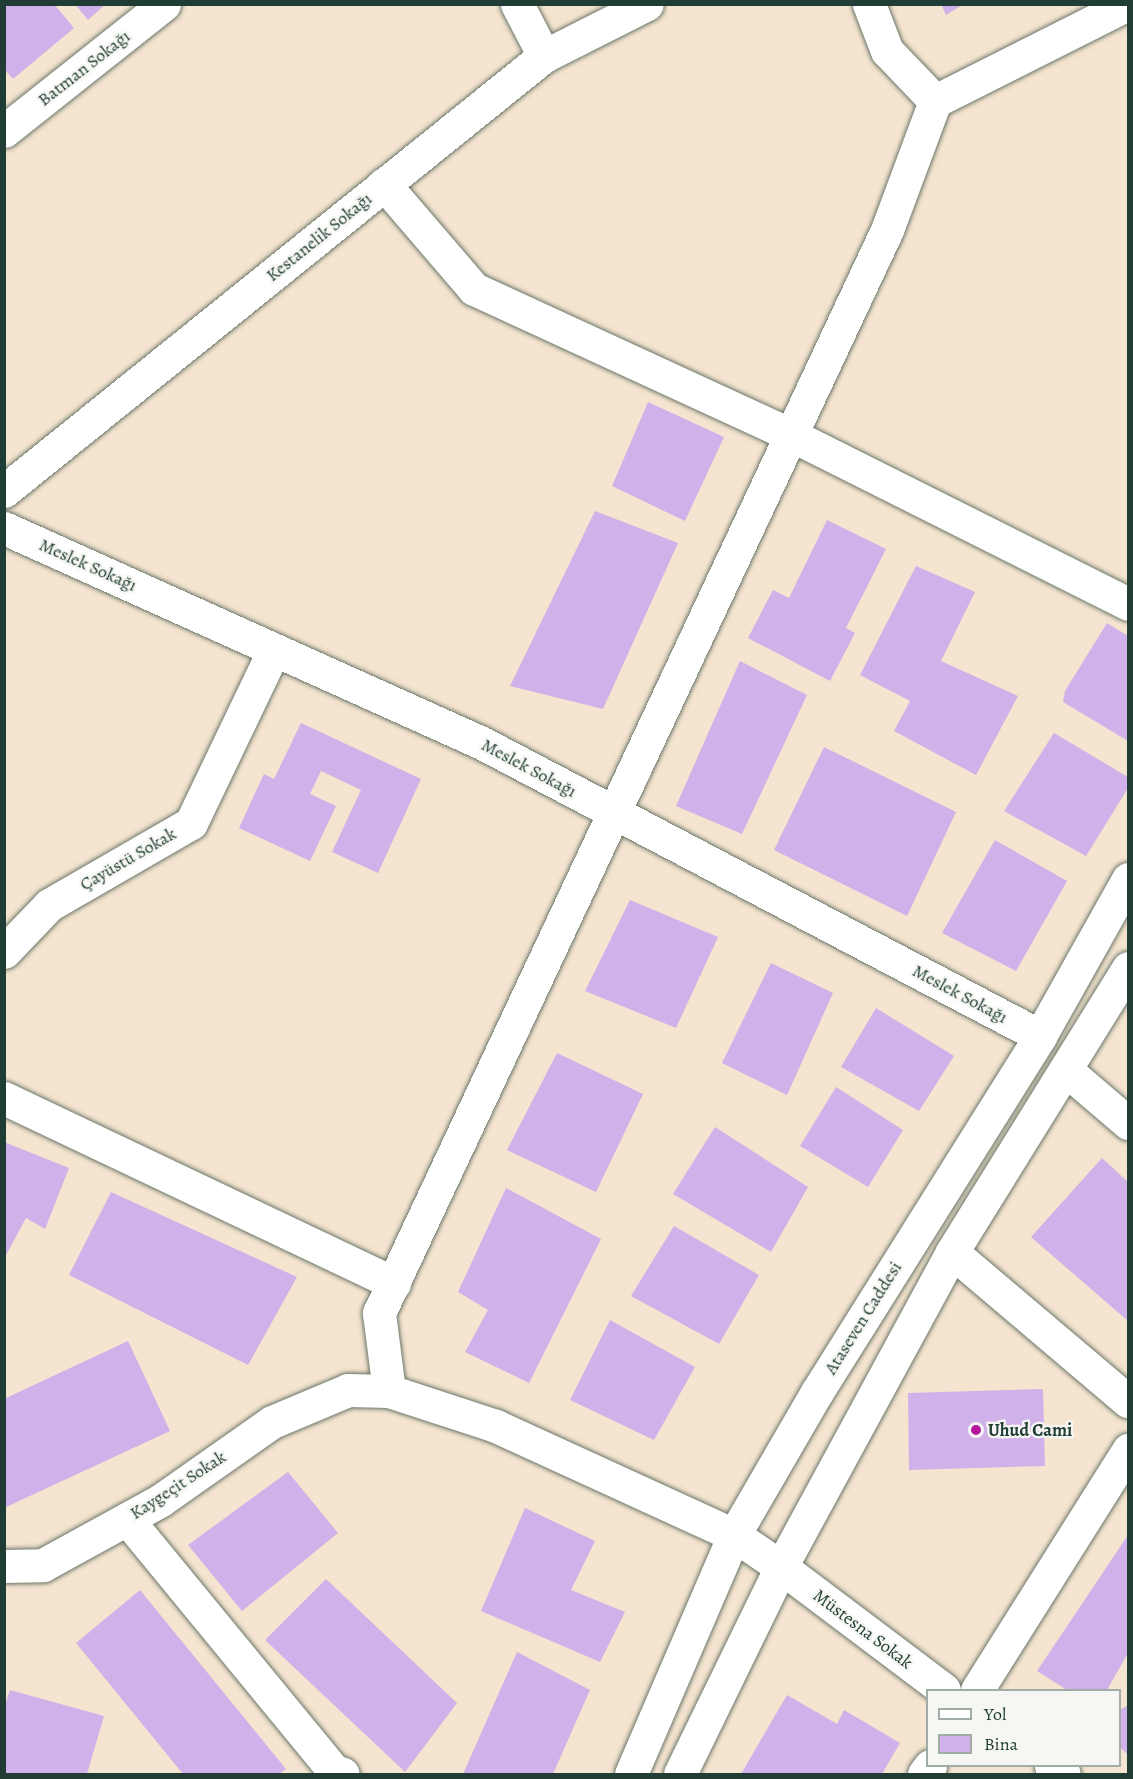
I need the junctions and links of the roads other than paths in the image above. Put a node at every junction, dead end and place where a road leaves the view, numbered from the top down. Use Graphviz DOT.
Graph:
graph roads {
  1 [pos="164,4"];
  2 [pos="517,4"];
  3 [pos="647,4"];
  4 [pos="869,4"];
  5 [pos="1128,4"];
  6 [pos="544,56"];
  7 [pos="935,101"];
  8 [pos="4,131"];
  9 [pos="384,184"];
  10 [pos="791,435"];
  11 [pos="4,491"];
  12 [pos="4,528"];
  13 [pos="1128,604"];
  14 [pos="274,650"];
  15 [pos="615,813"];
  16 [pos="1128,879"];
  17 [pos="4,952"];
  18 [pos="1128,968"];
  19 [pos="1040,1036"];
  20 [pos="1066,1070"];
  21 [pos="4,1098"];
  22 [pos="1128,1123"];
  23 [pos="952,1252"];
  24 [pos="394,1283"];
  25 [pos="348,1390"];
  26 [pos="389,1391"];
  27 [pos="1128,1401"];
  28 [pos="1128,1450"];
  29 [pos="127,1519"];
  30 [pos="734,1535"];
  31 [pos="4,1566"];
  32 [pos="781,1568"];
  33 [pos="943,1689"];
  34 [pos="978,1689"];
  35 [pos="343,1774"];
  36 [pos="631,1774"];
  37 [pos="680,1774"];
  1 -- 8 [label="street, Batman Sokağı"];
  2 -- 6 [label="street"];
  3 -- 6 [label="street, Kestanelik Sokağı"];
  4 -- 7 [label="street"];
  5 -- 7 [label="street"];
  6 -- 9 [label="street, Kestanelik Sokağı"];
  7 -- 10 [label="street"];
  9 -- 10 [label="street"];
  9 -- 11 [label="street, Kestanelik Sokağı"];
  10 -- 13 [label="street"];
  10 -- 15 [label="street"];
  12 -- 14 [label="street, Meslek Sokağı"];
  14 -- 15 [label="street, Meslek Sokağı"];
  14 -- 17 [label="street, Çayüstü Sokak"];
  15 -- 19 [label="street, Meslek Sokağı"];
  15 -- 24 [label="street"];
  16 -- 19 [label="street, Ataseven Caddesi"];
  18 -- 20 [label="street"];
  19 -- 30 [label="street, Ataseven Caddesi"];
  20 -- 22 [label="street"];
  20 -- 23 [label="street"];
  21 -- 24 [label="street"];
  23 -- 27 [label="street"];
  23 -- 32 [label="street"];
  24 -- 26 [label="street"];
  25 -- 26 [label="street, Müstesna Sokak"];
  25 -- 29 [label="street, Kaygeçit Sokak"];
  26 -- 30 [label="street, Müstesna Sokak"];
  28 -- 34 [label="street"];
  29 -- 31 [label="street, Kaygeçit Sokak"];
  29 -- 35 [label="street"];
  30 -- 32 [label="street, Müstesna Sokak"];
  30 -- 36 [label="street, Ataseven Caddesi"];
  32 -- 33 [label="street, Müstesna Sokak"];
  32 -- 37 [label="street"];
}
